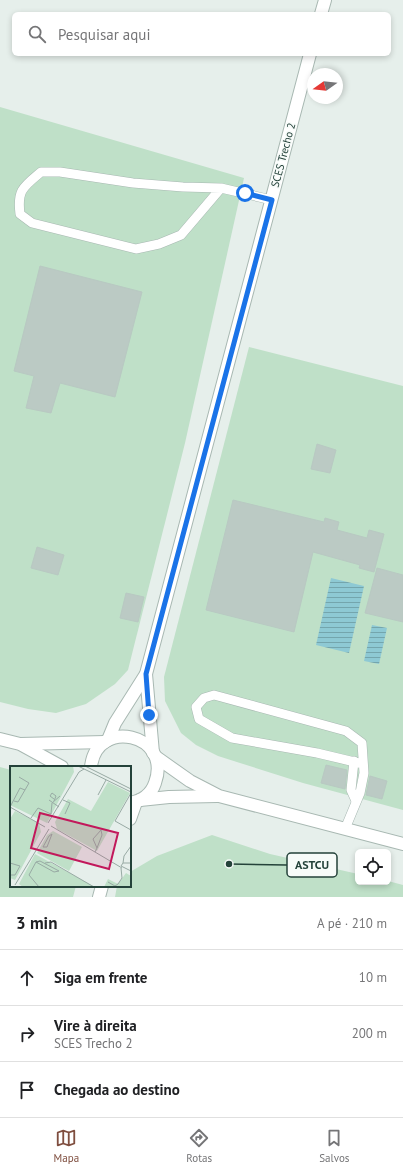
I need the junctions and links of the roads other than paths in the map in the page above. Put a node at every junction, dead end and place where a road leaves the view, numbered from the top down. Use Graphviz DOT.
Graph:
graph roads {
  1 [pos="324,0"];
  2 [pos="321,12"];
  3 [pos="309,56"];
  4 [pos="221,188"];
  5 [pos="272,200"];
  6 [pos="146,674"];
  7 [pos="0,739"];
  8 [pos="106,741"];
  9 [pos="20,744"];
  10 [pos="154,755"];
  11 [pos="354,761"];
  12 [pos="363,764"];
  13 [pos="60,766"];
  14 [pos="91,766"];
  15 [pos="219,796"];
  16 [pos="356,801"];
  17 [pos="136,802"];
  18 [pos="131,816"];
  19 [pos="345,829"];
  20 [pos="403,844"];
  21 [pos="102,887"];
  22 [pos="99,897"];
  1 -- 2 [label="street"];
  3 -- 5 [label="street, SCES Trecho 2"];
  4 -- 4 [label="lane"];
  4 -- 5 [label="lane"];
  5 -- 6 [label="street, SCES Trecho 2"];
  6 -- 8 [label="street, SCES Trecho 2"];
  6 -- 10 [label="street, SCES Trecho 2"];
  7 -- 9 [label="street"];
  8 -- 9 [label="street"];
  8 -- 10 [label="street"];
  8 -- 14 [label="street, SCES Trecho 2"];
  9 -- 13 [label="street"];
  10 -- 15 [label="street"];
  10 -- 17 [label="street, SCES Trecho 2"];
  11 -- 12 [label="lane"];
  11 -- 12 [label="lane"];
  11 -- 16 [label="lane"];
  12 -- 16 [label="lane"];
  15 -- 17 [label="street"];
  15 -- 19 [label="street"];
  16 -- 19 [label="lane"];
  17 -- 18 [label="street"];
  19 -- 20 [label="street"];
  21 -- 22 [label="street"];
}
